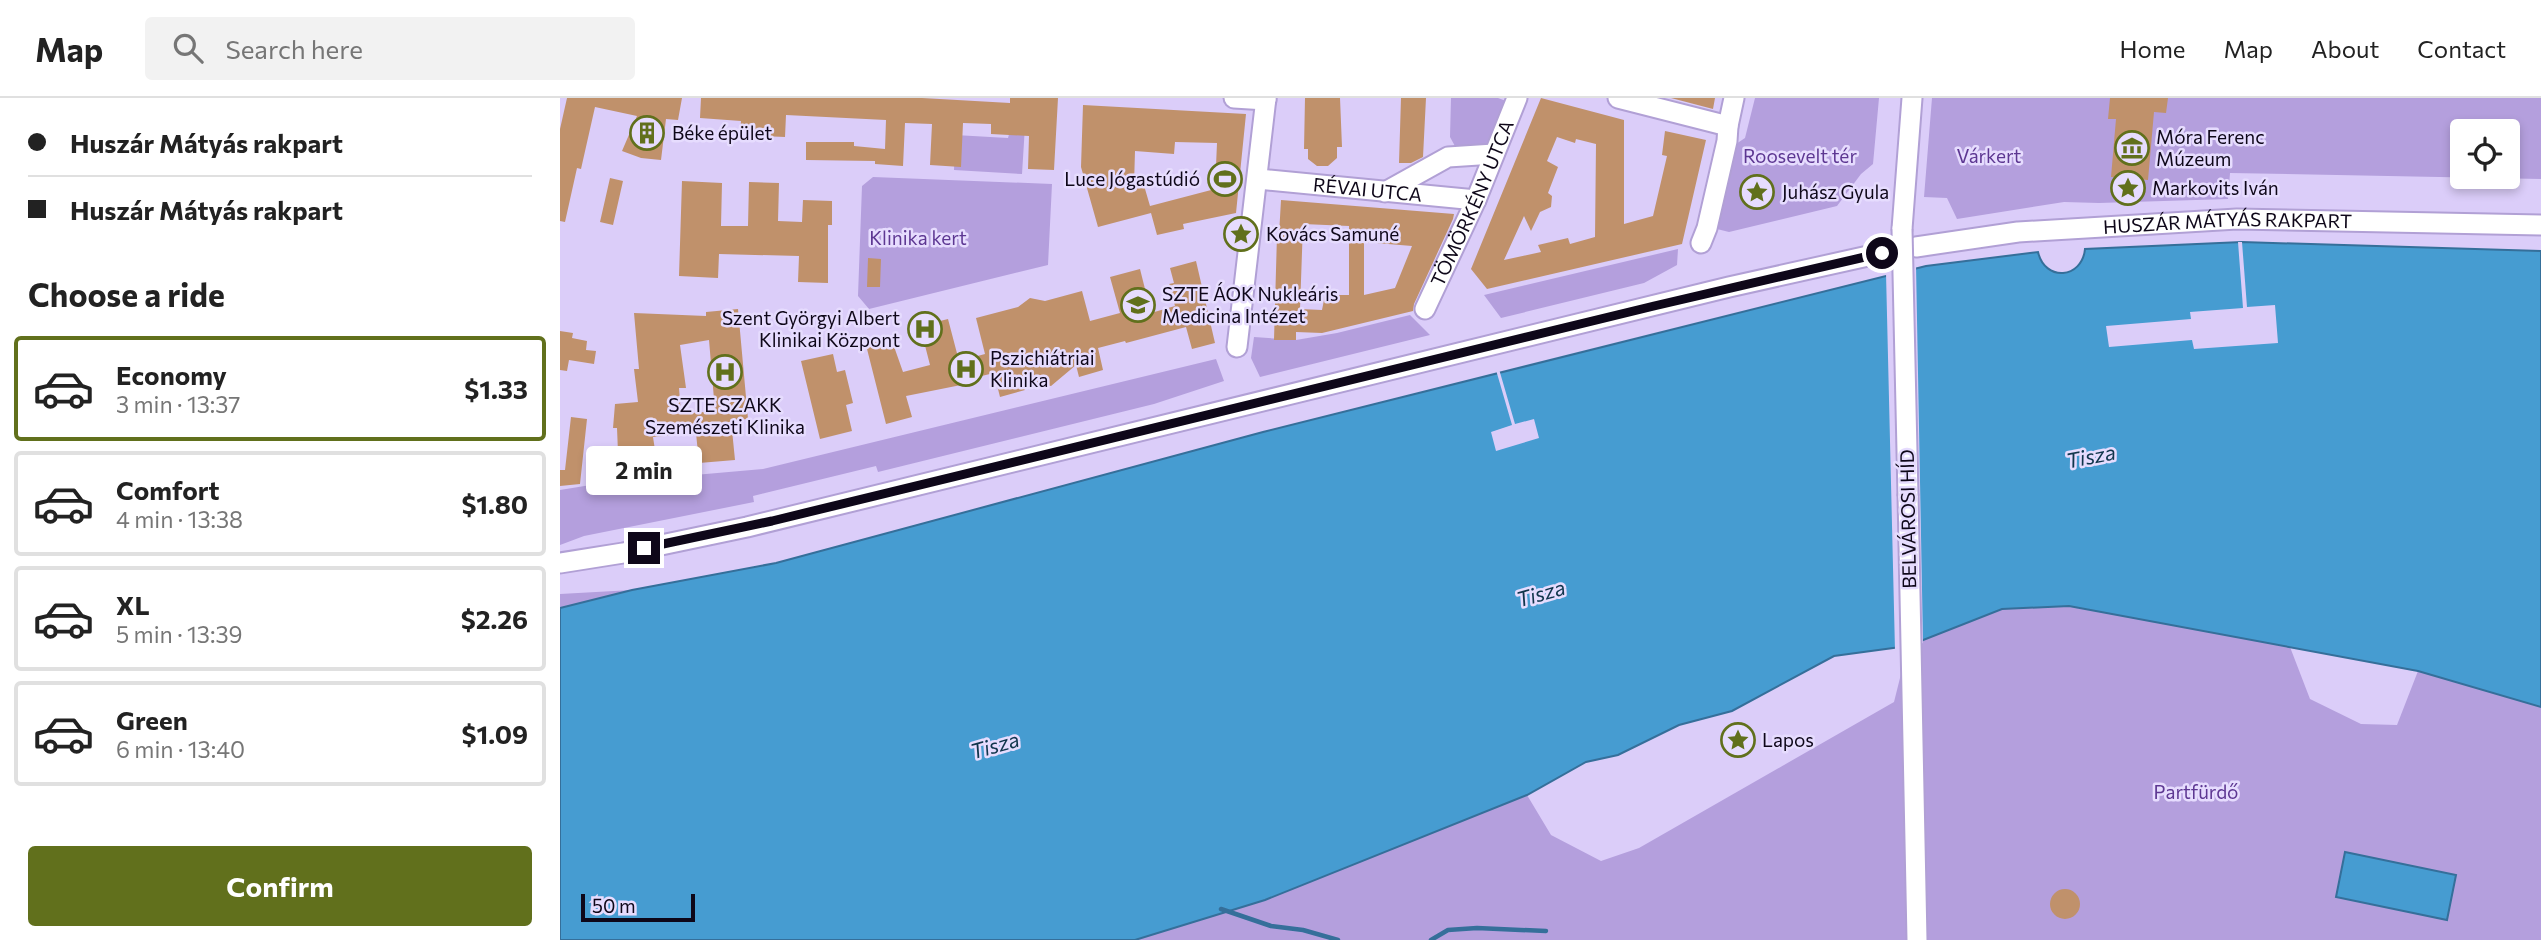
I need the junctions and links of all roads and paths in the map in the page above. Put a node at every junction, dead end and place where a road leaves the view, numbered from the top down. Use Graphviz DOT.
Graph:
graph roads {
  1 [pos="1234,98"];
  2 [pos="1517,98"];
  3 [pos="1618,98"];
  4 [pos="1734,98"];
  5 [pos="1266,99"];
  6 [pos="1912,101"];
  7 [pos="1728,127"];
  8 [pos="1494,155"];
  9 [pos="1258,179"];
  10 [pos="1385,192"];
  11 [pos="1476,200"];
  12 [pos="2541,225"];
  13 [pos="1701,243"];
  14 [pos="1916,247"];
  15 [pos="1886,252"];
  16 [pos="1425,309"];
  17 [pos="1237,347"];
  18 [pos="560,563"];
  19 [pos="1917,940"];
  1 -- 5 [label="street"];
  2 -- 8 [label="street, TÖMÖRKÉNY UTCA"];
  3 -- 7 [label="street"];
  4 -- 7 [label="street"];
  5 -- 9 [label="street"];
  6 -- 19 [label="street, BELVÁROSI HÍD, bridge"];
  7 -- 13 [label="street"];
  8 -- 10 [label="street"];
  8 -- 11 [label="street, TÖMÖRKÉNY UTCA"];
  9 -- 10 [label="street, RÉVAI UTCA"];
  9 -- 17 [label="street"];
  10 -- 11 [label="street, RÉVAI UTCA"];
  11 -- 16 [label="street, TÖMÖRKÉNY UTCA"];
  12 -- 14 [label="street, HUSZÁR MÁTYÁS RAKPART"];
  15 -- 18 [label="street"];
}
